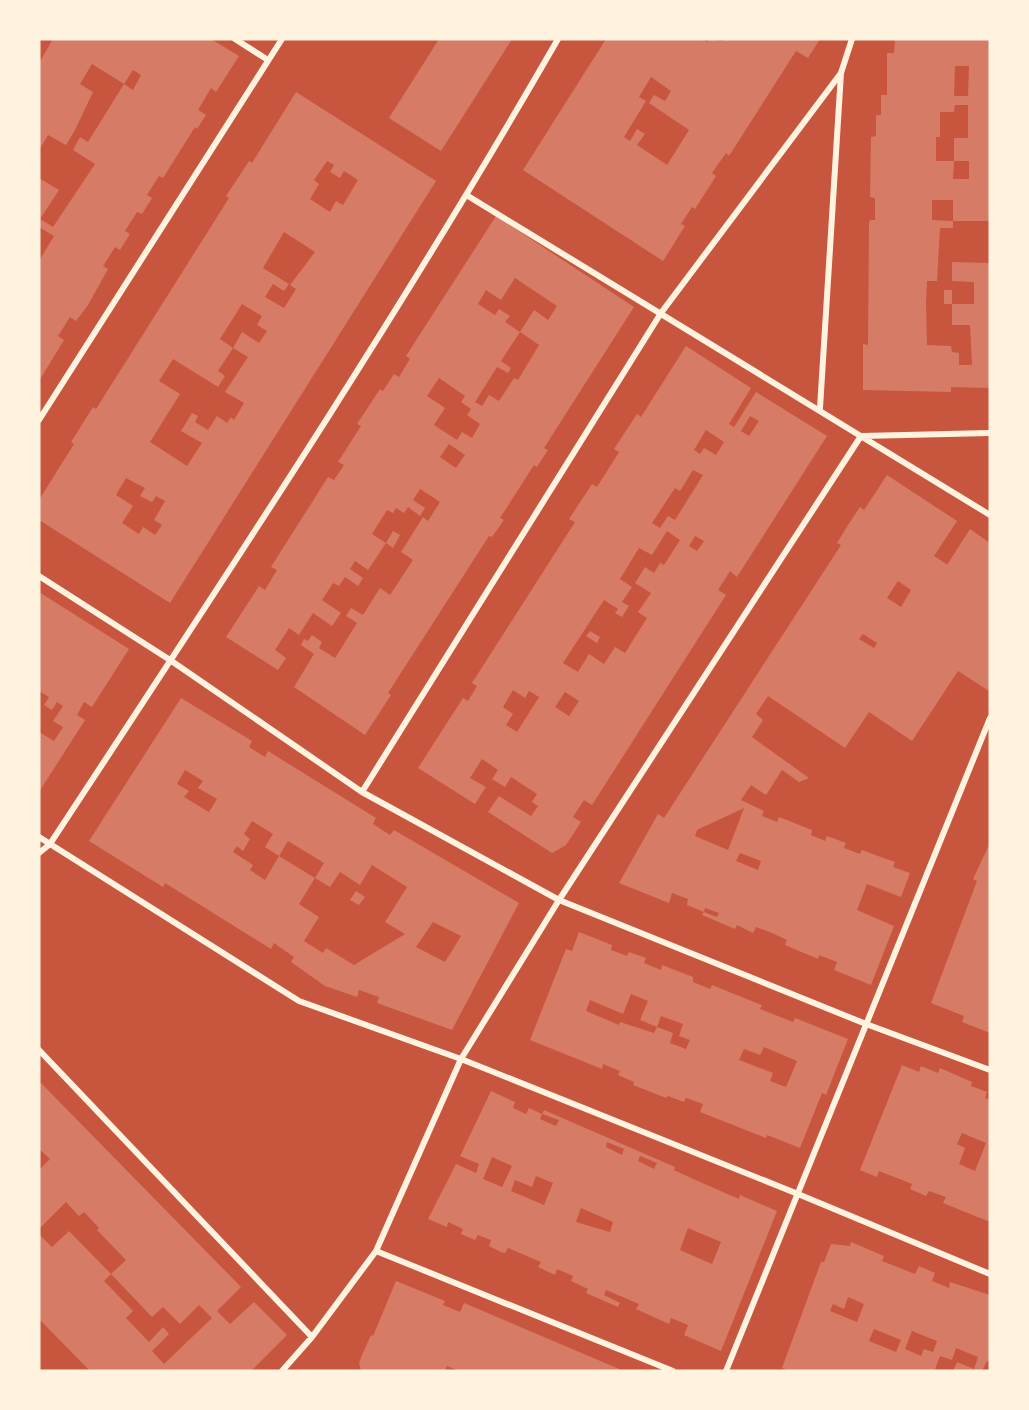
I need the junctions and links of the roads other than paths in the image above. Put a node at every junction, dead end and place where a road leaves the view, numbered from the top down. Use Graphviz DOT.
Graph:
graph roads {
  1 [pos="235,39"];
  2 [pos="282,39"];
  3 [pos="558,39"];
  4 [pos="852,39"];
  5 [pos="268,60"];
  6 [pos="841,74"];
  7 [pos="468,195"];
  8 [pos="661,313"];
  9 [pos="820,408"];
  10 [pos="39,420"];
  11 [pos="990,433"];
  12 [pos="861,436"];
  13 [pos="990,515"];
  14 [pos="39,576"];
  15 [pos="170,660"];
  16 [pos="990,718"];
  17 [pos="362,792"];
  18 [pos="39,837"];
  19 [pos="50,844"];
  20 [pos="39,853"];
  21 [pos="559,900"];
  22 [pos="866,1024"];
  23 [pos="39,1050"];
  24 [pos="460,1059"];
  25 [pos="990,1070"];
  26 [pos="798,1194"];
  27 [pos="376,1251"];
  28 [pos="990,1274"];
  29 [pos="312,1337"];
  30 [pos="282,1371"];
  31 [pos="673,1371"];
  32 [pos="726,1371"];
  1 -- 5 [label="street"];
  2 -- 5 [label="street"];
  3 -- 7 [label="street"];
  4 -- 6 [label="street"];
  5 -- 10 [label="street"];
  6 -- 8 [label="street"];
  6 -- 9 [label="street"];
  7 -- 8 [label="street"];
  7 -- 15 [label="street"];
  8 -- 9 [label="street"];
  8 -- 17 [label="street"];
  9 -- 12 [label="street"];
  11 -- 12 [label="street"];
  12 -- 13 [label="street"];
  12 -- 21 [label="street"];
  14 -- 15 [label="street"];
  15 -- 17 [label="street"];
  15 -- 19 [label="street"];
  16 -- 22 [label="street"];
  17 -- 21 [label="street"];
  18 -- 19 [label="street"];
  19 -- 20 [label="street"];
  19 -- 24 [label="street"];
  21 -- 22 [label="street"];
  21 -- 24 [label="street"];
  22 -- 25 [label="street"];
  22 -- 26 [label="street"];
  23 -- 29 [label="street"];
  24 -- 26 [label="street"];
  24 -- 27 [label="street"];
  26 -- 28 [label="street"];
  26 -- 32 [label="street"];
  27 -- 29 [label="street"];
  27 -- 31 [label="street"];
  29 -- 30 [label="street"];
}
